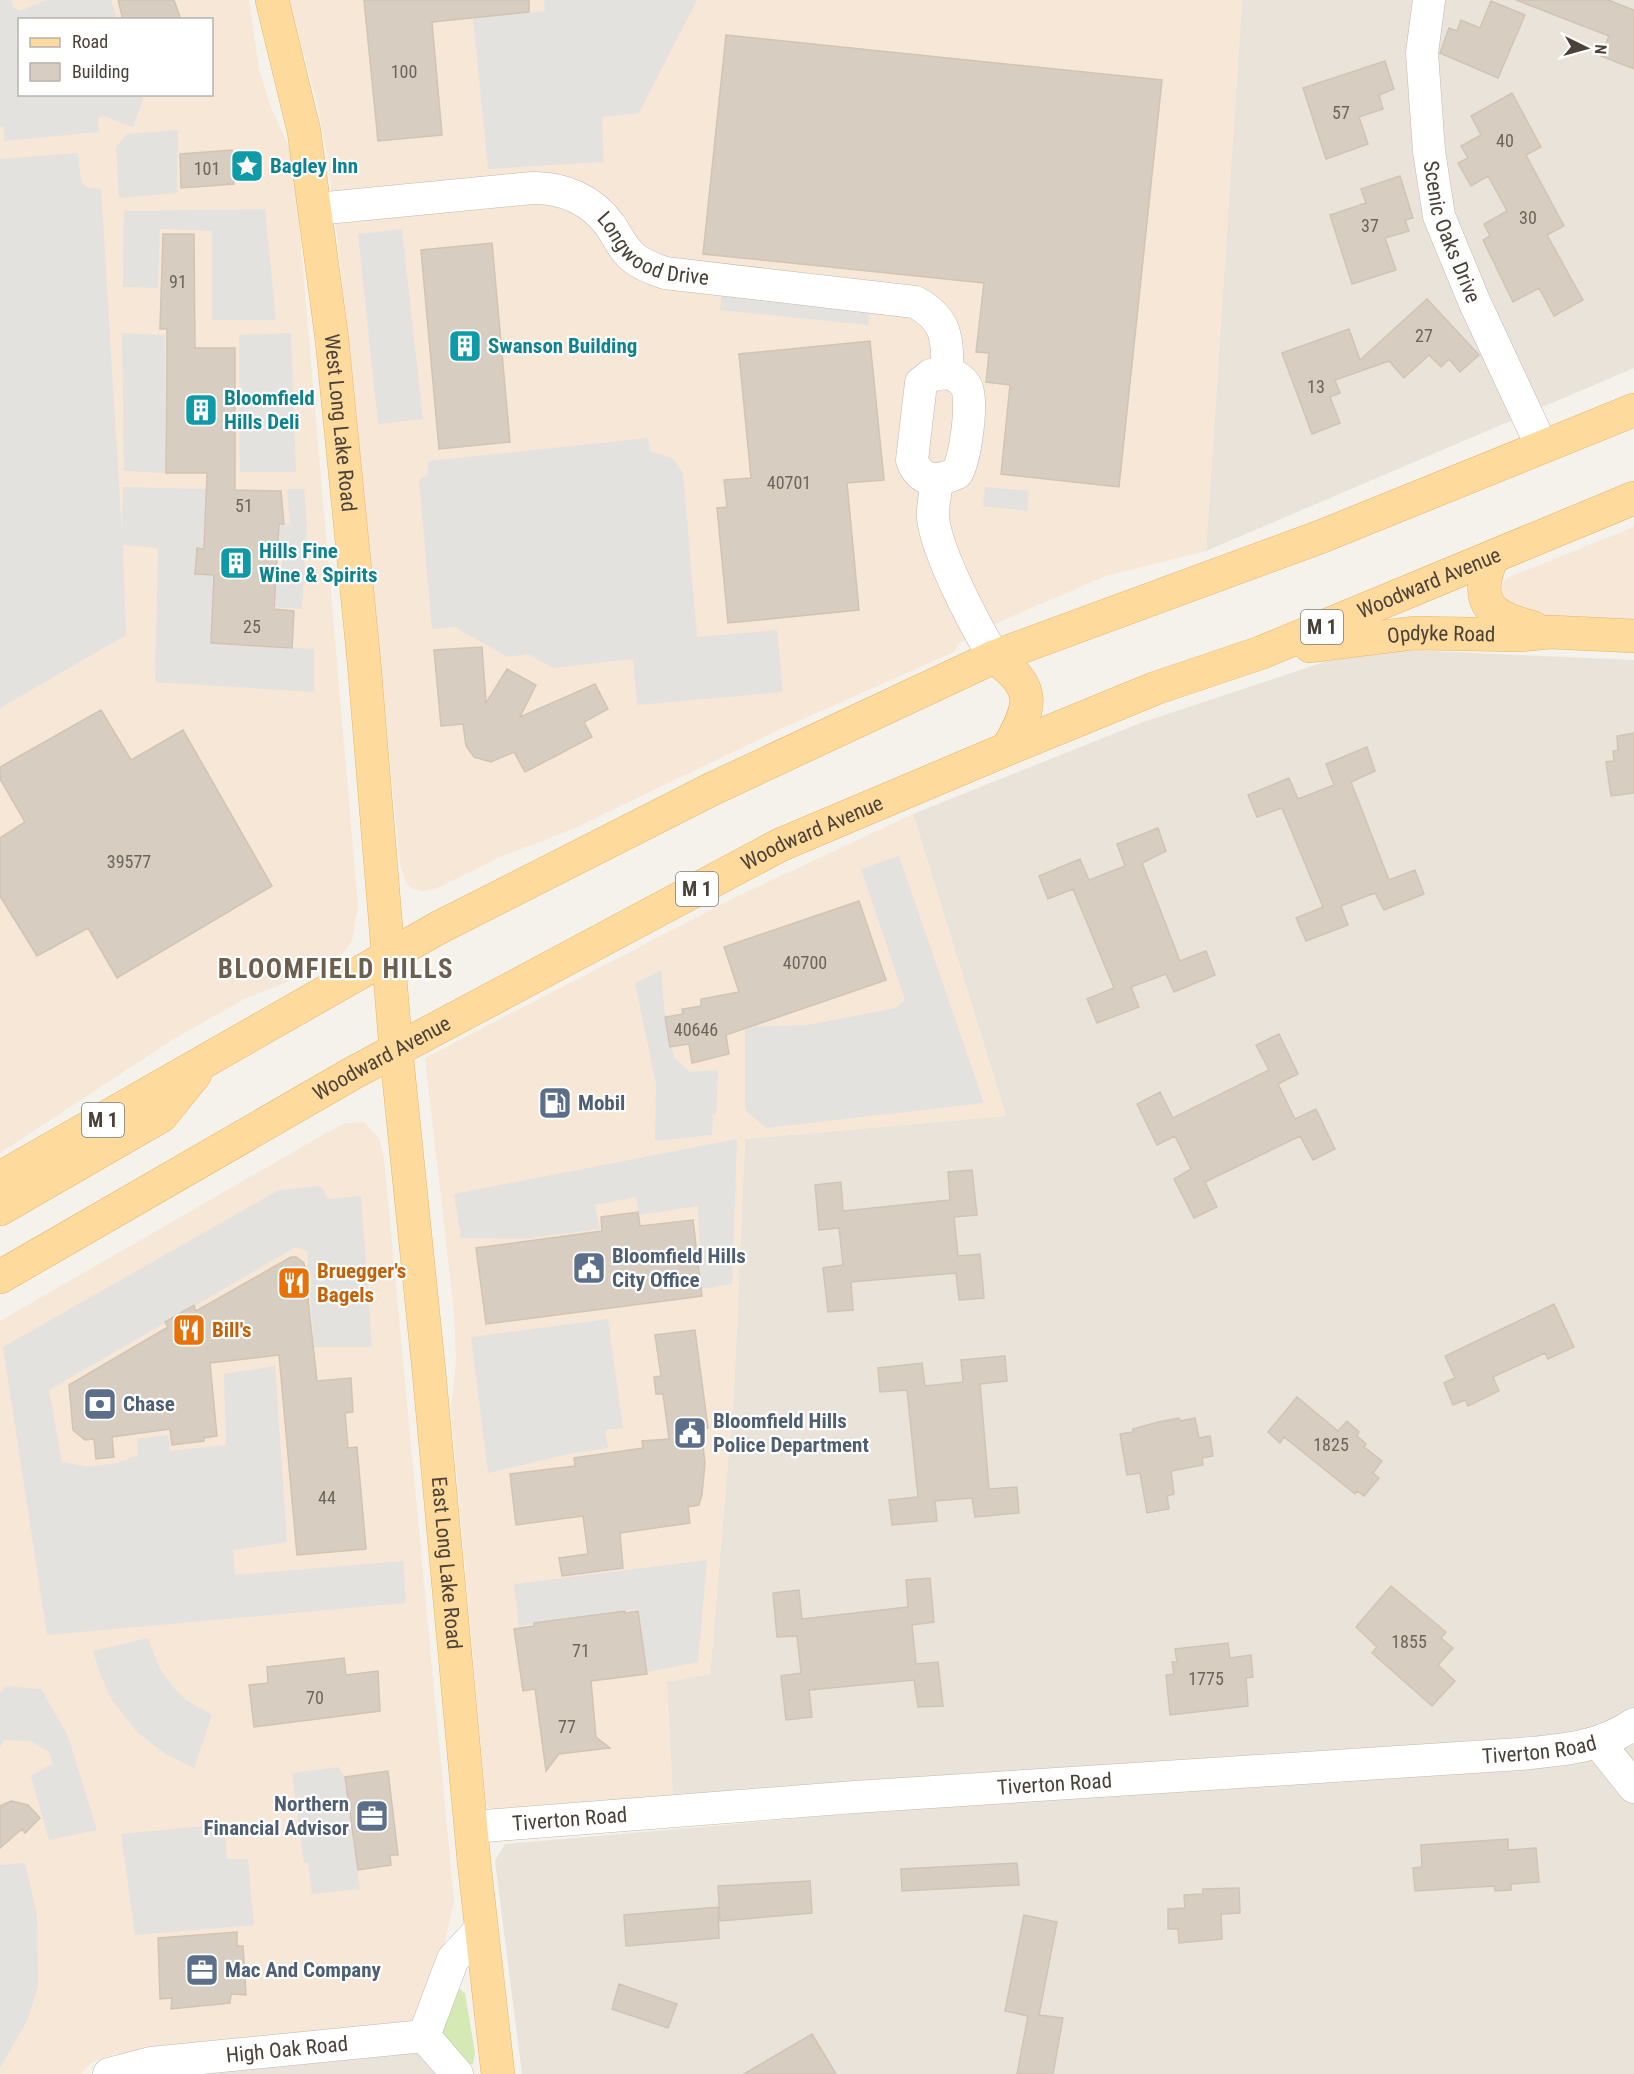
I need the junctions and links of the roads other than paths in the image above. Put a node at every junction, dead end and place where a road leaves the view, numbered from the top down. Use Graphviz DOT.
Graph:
graph roads {
  1 [pos="272,0"];
  2 [pos="1430,0"];
  3 [pos="316,209"];
  4 [pos="947,373"];
  5 [pos="1634,410"];
  6 [pos="1542,447"];
  7 [pos="937,481"];
  8 [pos="1634,489"];
  9 [pos="1634,498"];
  10 [pos="1562,528"];
  11 [pos="1492,558"];
  12 [pos="1550,632"];
  13 [pos="1634,636"];
  14 [pos="1260,653"];
  15 [pos="994,657"];
  16 [pos="1007,749"];
  17 [pos="389,956"];
  18 [pos="396,1050"];
  19 [pos="206,1061"];
  20 [pos="0,1178"];
  21 [pos="0,1209"];
  22 [pos="0,1276"];
  23 [pos="1634,1724"];
  24 [pos="1598,1742"];
  25 [pos="1634,1786"];
  26 [pos="471,1827"];
  27 [pos="481,1929"];
  28 [pos="424,2036"];
  29 [pos="112,2072"];
  30 [pos="457,2074"];
  31 [pos="498,2074"];
  1 -- 3 [label="main road, West Long Lake Road"];
  2 -- 6 [label="street, Scenic Oaks Drive"];
  3 -- 4 [label="street, Longwood Drive"];
  3 -- 17 [label="main road, West Long Lake Road"];
  4 -- 7 [label="street"];
  4 -- 7 [label="street"];
  5 -- 6 [label="main road, M 1"];
  6 -- 15 [label="main road, M 1"];
  7 -- 15 [label="street"];
  8 -- 10 [label="main road"];
  9 -- 10 [label="main road, Woodward Avenue / M 1"];
  10 -- 11 [label="main road, Woodward Avenue / M 1"];
  11 -- 12 [label="main road, Opdyke Road"];
  11 -- 14 [label="main road, Woodward Avenue / M 1"];
  12 -- 13 [label="main road, Opdyke Road"];
  12 -- 14 [label="main road, Opdyke Road"];
  14 -- 16 [label="main road, Woodward Avenue / M 1"];
  15 -- 16 [label="main road"];
  15 -- 17 [label="main road, M 1"];
  16 -- 18 [label="main road, Woodward Avenue / M 1"];
  17 -- 18 [label="main road, West Long Lake Road"];
  17 -- 19 [label="main road, M 1"];
  18 -- 22 [label="main road, Woodward Avenue / M 1"];
  18 -- 26 [label="main road, East Long Lake Road"];
  19 -- 20 [label="main road, M 1"];
  19 -- 21 [label="main road"];
  23 -- 24 [label="street, Tiverton Road"];
  24 -- 25 [label="street"];
  24 -- 26 [label="street, Tiverton Road"];
  26 -- 27 [label="main road, East Long Lake Road"];
  27 -- 28 [label="street"];
  27 -- 31 [label="main road, East Long Lake Road"];
  28 -- 29 [label="street, High Oak Road"];
  28 -- 30 [label="street"];
}
